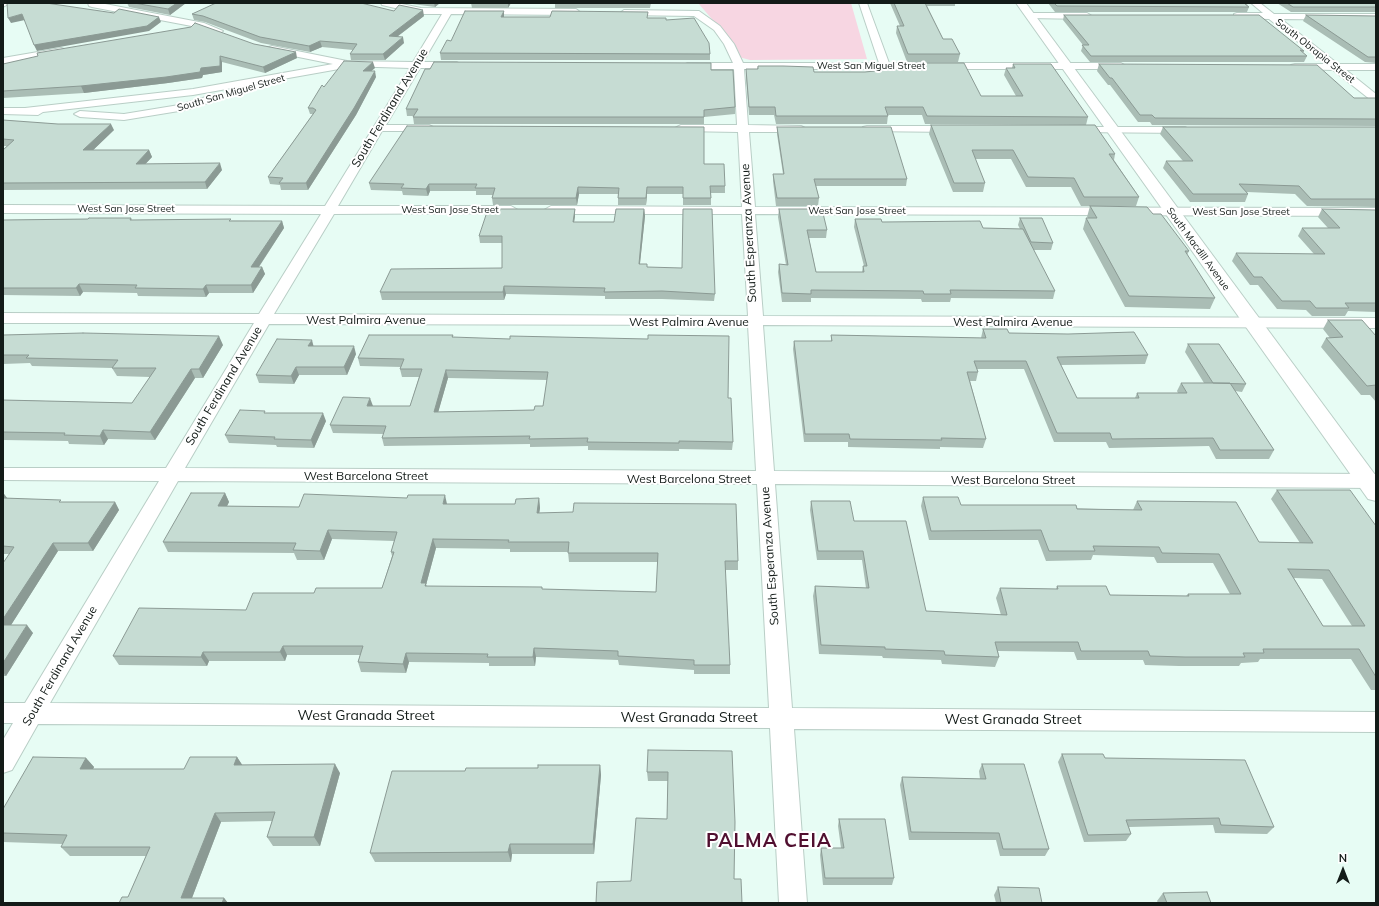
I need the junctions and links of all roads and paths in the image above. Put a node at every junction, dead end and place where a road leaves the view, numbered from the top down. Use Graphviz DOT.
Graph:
graph roads {
  1 [pos="6,3"];
  2 [pos="385,3"];
  3 [pos="531,3"];
  4 [pos="863,3"];
  5 [pos="1254,3"];
  6 [pos="3,4"];
  7 [pos="91,4"];
  8 [pos="1026,9"];
  9 [pos="448,12"];
  10 [pos="527,12"];
  11 [pos="588,12"];
  12 [pos="612,13"];
  13 [pos="1097,16"];
  14 [pos="1224,16"];
  15 [pos="1271,16"];
  16 [pos="1376,16"];
  17 [pos="204,26"];
  18 [pos="173,31"];
  19 [pos="224,34"];
  20 [pos="259,46"];
  21 [pos="72,49"];
  22 [pos="3,61"];
  23 [pos="347,64"];
  24 [pos="415,65"];
  25 [pos="470,66"];
  26 [pos="676,66"];
  27 [pos="739,66"];
  28 [pos="885,66"];
  29 [pos="1066,66"];
  30 [pos="1131,66"];
  31 [pos="1288,67"];
  32 [pos="1335,67"];
  33 [pos="1376,67"];
  34 [pos="291,76"];
  35 [pos="1376,99"];
  36 [pos="3,111"];
  37 [pos="27,111"];
  38 [pos="379,128"];
  39 [pos="442,128"];
  40 [pos="672,128"];
  41 [pos="743,129"];
  42 [pos="814,129"];
  43 [pos="853,129"];
  44 [pos="963,129"];
  45 [pos="1065,130"];
  46 [pos="1112,130"];
  47 [pos="1197,130"];
  48 [pos="3,209"];
  49 [pos="329,210"];
  50 [pos="748,211"];
  51 [pos="1171,212"];
  52 [pos="1376,212"];
  53 [pos="3,318"];
  54 [pos="264,319"];
  55 [pos="754,322"];
  56 [pos="1252,323"];
  57 [pos="1376,323"];
  58 [pos="3,474"];
  59 [pos="172,475"];
  60 [pos="765,479"];
  61 [pos="1373,485"];
  62 [pos="3,713"];
  63 [pos="32,713"];
  64 [pos="780,719"];
  65 [pos="1376,722"];
  66 [pos="3,762"];
  67 [pos="793,903"];
  1 -- 6 [label="street"];
  2 -- 9 [label="street"];
  3 -- 10 [label="street"];
  4 -- 28 [label="street"];
  5 -- 15 [label="street, South Obrapia Street"];
  7 -- 17 [label="street"];
  8 -- 13 [label="street"];
  8 -- 29 [label="street, South Macdill Avenue"];
  9 -- 10 [label="street"];
  9 -- 24 [label="street, South Ferdinand Avenue"];
  10 -- 11 [label="street"];
  12 -- 27 [label="street"];
  14 -- 15 [label="street"];
  15 -- 16 [label="street"];
  15 -- 32 [label="street, South Obrapia Street"];
  17 -- 18 [label="street"];
  17 -- 19 [label="street"];
  20 -- 23 [label="street"];
  21 -- 22 [label="street"];
  23 -- 24 [label="street"];
  23 -- 34 [label="street, South San Miguel Street"];
  24 -- 25 [label="street"];
  24 -- 38 [label="street, South Ferdinand Avenue"];
  26 -- 27 [label="street, West San Miguel Street"];
  27 -- 28 [label="street, West San Miguel Street"];
  27 -- 41 [label="street, South Esperanza Avenue"];
  28 -- 29 [label="street, West San Miguel Street"];
  29 -- 30 [label="street, West San Miguel Street"];
  29 -- 46 [label="street, South Macdill Avenue"];
  31 -- 32 [label="street"];
  32 -- 33 [label="street"];
  32 -- 35 [label="street, South Obrapia Street"];
  34 -- 37 [label="street, South San Miguel Street"];
  34 -- 37 [label="street, South San Miguel Street"];
  36 -- 37 [label="street, South San Miguel Street"];
  38 -- 39 [label="street"];
  38 -- 49 [label="street, South Ferdinand Avenue"];
  40 -- 41 [label="street"];
  41 -- 42 [label="street"];
  41 -- 50 [label="street, South Esperanza Avenue"];
  43 -- 44 [label="street"];
  45 -- 46 [label="street"];
  46 -- 47 [label="street"];
  46 -- 51 [label="street, South Macdill Avenue"];
  48 -- 49 [label="street, West San Jose Street"];
  49 -- 50 [label="street, West San Jose Street"];
  49 -- 54 [label="street, South Ferdinand Avenue"];
  50 -- 51 [label="street, West San Jose Street"];
  50 -- 55 [label="street, South Esperanza Avenue"];
  51 -- 52 [label="street, West San Jose Street"];
  51 -- 56 [label="street, South Macdill Avenue"];
  53 -- 54 [label="street, West Palmira Avenue"];
  54 -- 55 [label="street, West Palmira Avenue"];
  54 -- 59 [label="street, South Ferdinand Avenue"];
  55 -- 56 [label="street, West Palmira Avenue"];
  55 -- 60 [label="street, South Esperanza Avenue"];
  56 -- 57 [label="street, West Palmira Avenue"];
  56 -- 61 [label="street, South Macdill Avenue"];
  58 -- 59 [label="street, West Barcelona Street"];
  59 -- 60 [label="street, West Barcelona Street"];
  59 -- 63 [label="street, South Ferdinand Avenue"];
  60 -- 61 [label="street, West Barcelona Street"];
  60 -- 64 [label="street, South Esperanza Avenue"];
  62 -- 63 [label="street, West Granada Street"];
  63 -- 64 [label="street, West Granada Street"];
  63 -- 66 [label="street, South Ferdinand Avenue"];
  64 -- 65 [label="street, West Granada Street"];
  64 -- 67 [label="street, South Esperanza Avenue"];
}
